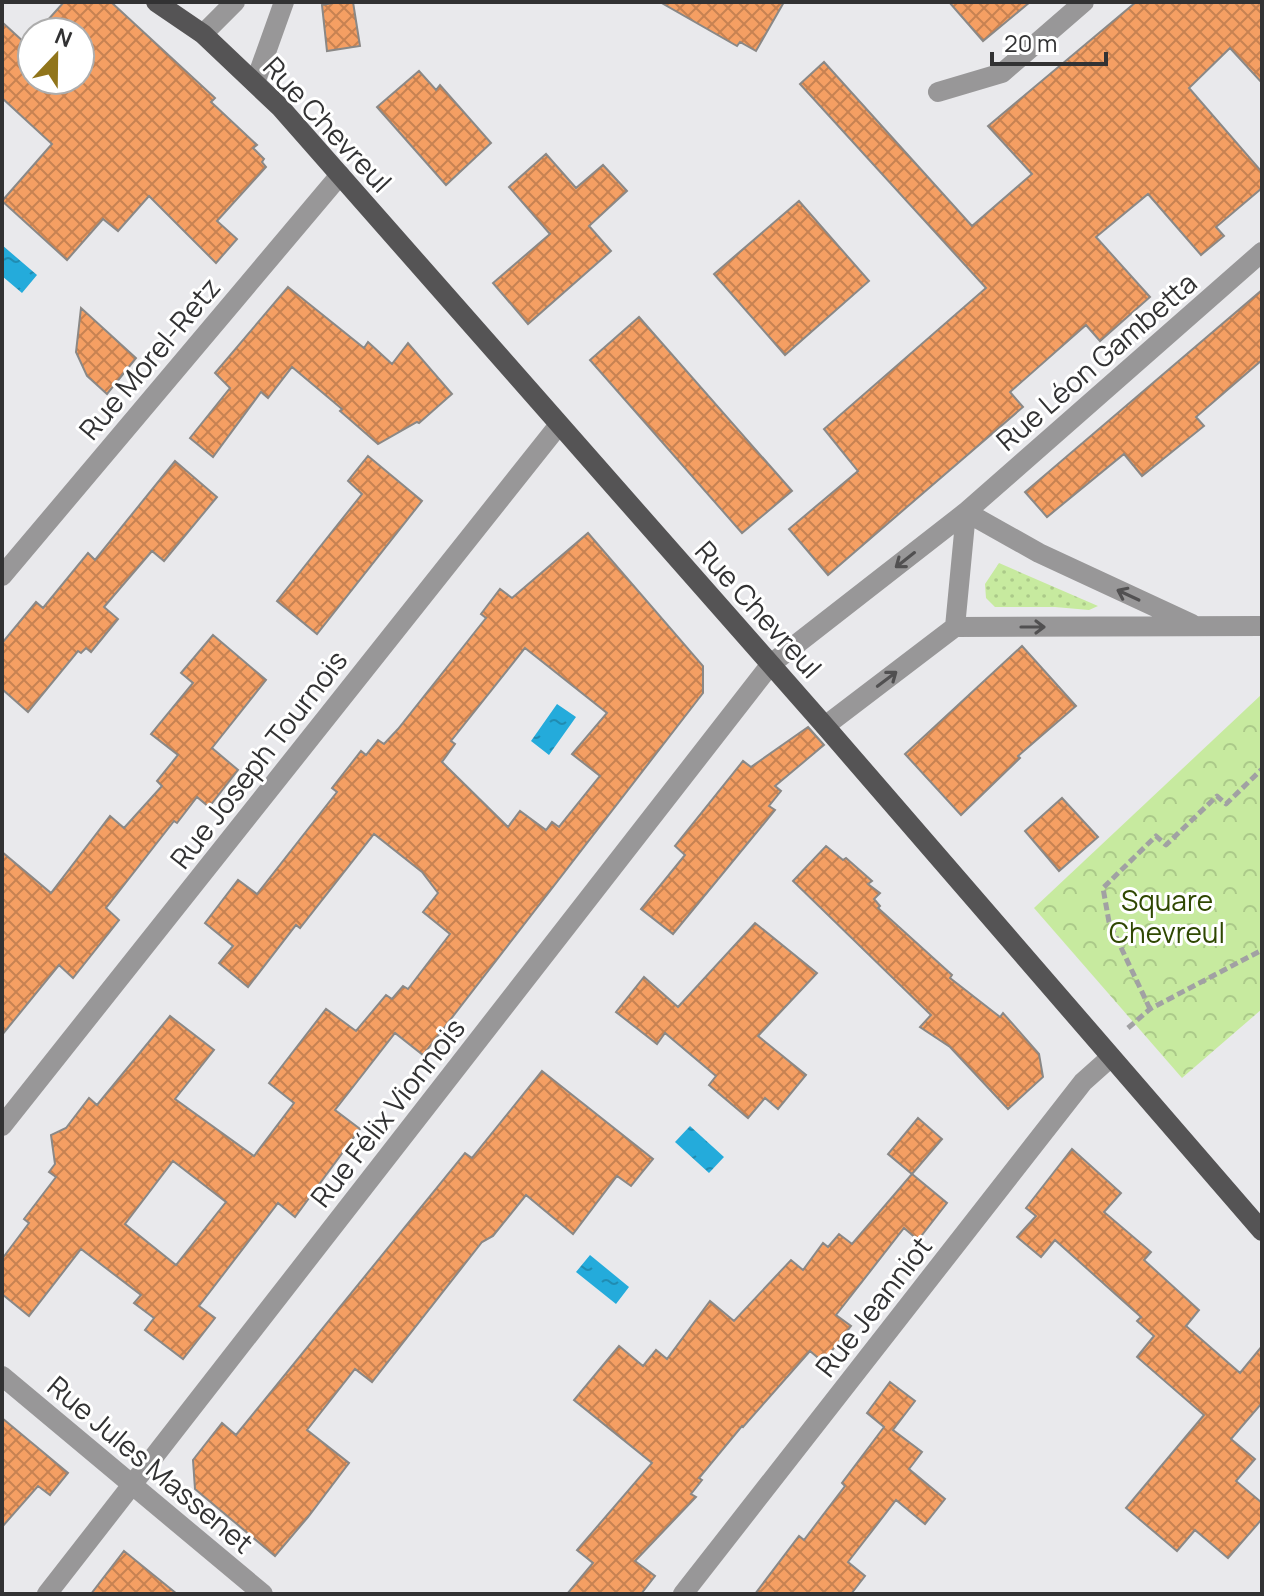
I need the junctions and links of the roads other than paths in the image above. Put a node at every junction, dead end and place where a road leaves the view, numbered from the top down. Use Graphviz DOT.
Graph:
graph roads {
  1 [pos="156,2"];
  2 [pos="180,2"];
  3 [pos="235,2"];
  4 [pos="284,2"];
  5 [pos="1084,2"];
  6 [pos="203,34"];
  7 [pos="255,83"];
  8 [pos="938,92"];
  9 [pos="340,175"];
  10 [pos="1262,252"];
  11 [pos="558,426"];
  12 [pos="966,512"];
  13 [pos="2,576"];
  14 [pos="1262,626"];
  15 [pos="955,627"];
  16 [pos="1199,627"];
  17 [pos="771,664"];
  18 [pos="825,726"];
  19 [pos="1111,1057"];
  20 [pos="2,1126"];
  21 [pos="1262,1231"];
  22 [pos="2,1376"];
  23 [pos="132,1485"];
  24 [pos="47,1594"];
  25 [pos="263,1594"];
  26 [pos="683,1594"];
  1 -- 6 [label="main road, Rue Chevreul"];
  2 -- 6 [label="main road, Rue Chevreul"];
  3 -- 6 [label="street"];
  4 -- 7 [label="street"];
  5 -- 8 [label="street"];
  6 -- 7 [label="main road, Rue Chevreul"];
  7 -- 9 [label="main road, Rue Chevreul"];
  9 -- 11 [label="main road, Rue Chevreul"];
  9 -- 13 [label="street, Rue Morel-Retz"];
  10 -- 12 [label="street, Rue Léon Gambetta"];
  11 -- 17 [label="main road, Rue Chevreul"];
  11 -- 20 [label="street, Rue Joseph Tournois"];
  12 -- 15 [label="street"];
  16 -- 12 [label="street, one-way"];
  12 -- 17 [label="street, Rue Léon Gambetta, one-way"];
  14 -- 16 [label="street"];
  15 -- 16 [label="street, one-way"];
  18 -- 15 [label="street, one-way"];
  17 -- 18 [label="main road, Rue Chevreul"];
  17 -- 23 [label="street, Rue Félix Vionnois"];
  18 -- 19 [label="main road, Rue Chevreul"];
  19 -- 21 [label="main road, Rue Chevreul"];
  19 -- 26 [label="street, Rue Jeanniot"];
  22 -- 23 [label="street, Rue Jules Massenet"];
  23 -- 24 [label="street, Rue Félix Vionnois"];
  23 -- 25 [label="street, Rue Jules Massenet"];
}
